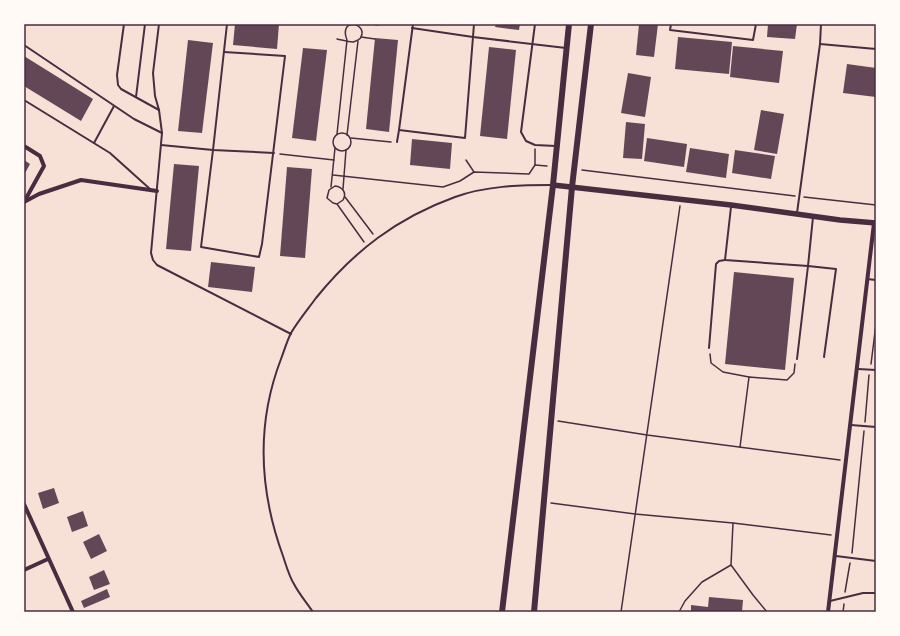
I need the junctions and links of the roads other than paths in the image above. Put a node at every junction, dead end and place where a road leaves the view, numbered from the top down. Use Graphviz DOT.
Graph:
graph roads {
  1 [pos="124,24"];
  2 [pos="146,24"];
  3 [pos="159,24"];
  4 [pos="227,24"];
  5 [pos="413,24"];
  6 [pos="474,24"];
  7 [pos="534,24"];
  8 [pos="569,24"];
  9 [pos="591,24"];
  10 [pos="671,24"];
  11 [pos="756,24"];
  12 [pos="821,24"];
  13 [pos="412,28"];
  14 [pos="473,37"];
  15 [pos="532,44"];
  16 [pos="820,44"];
  17 [pos="24,46"];
  18 [pos="567,48"];
  19 [pos="876,50"];
  20 [pos="224,52"];
  21 [pos="136,97"];
  22 [pos="24,100"];
  23 [pos="114,106"];
  24 [pos="159,110"];
  25 [pos="399,130"];
  26 [pos="162,133"];
  27 [pos="397,142"];
  28 [pos="94,143"];
  29 [pos="161,145"];
  30 [pos="24,146"];
  31 [pos="557,146"];
  32 [pos="213,150"];
  33 [pos="274,153"];
  34 [pos="553,185"];
  35 [pos="572,187"];
  36 [pos="151,189"];
  37 [pos="157,191"];
  38 [pos="24,202"];
  39 [pos="731,206"];
  40 [pos="797,214"];
  41 [pos="813,216"];
  42 [pos="875,223"];
  43 [pos="725,260"];
  44 [pos="808,266"];
  45 [pos="867,279"];
  46 [pos="876,280"];
  47 [pos="291,334"];
  48 [pos="709,348"];
  49 [pos="824,357"];
  50 [pos="797,359"];
  51 [pos="856,369"];
  52 [pos="876,370"];
  53 [pos="876,398"];
  54 [pos="876,402"];
  55 [pos="850,425"];
  56 [pos="876,427"];
  57 [pos="24,504"];
  58 [pos="834,556"];
  59 [pos="48,559"];
  60 [pos="876,561"];
  61 [pos="24,570"];
  62 [pos="876,593"];
  63 [pos="829,601"];
  64 [pos="73,612"];
  65 [pos="313,612"];
  66 [pos="502,612"];
  67 [pos="534,612"];
  68 [pos="828,612"];
  1 -- 21 [label="lane"];
  2 -- 21 [label="lane"];
  3 -- 24 [label="lane"];
  4 -- 20 [label="lane"];
  5 -- 13 [label="lane"];
  6 -- 14 [label="lane"];
  7 -- 15 [label="lane"];
  8 -- 18 [label="main road"];
  9 -- 35 [label="main road"];
  10 -- 11 [label="lane"];
  12 -- 16 [label="lane"];
  13 -- 14 [label="lane"];
  13 -- 25 [label="lane"];
  14 -- 15 [label="lane"];
  14 -- 25 [label="lane"];
  15 -- 18 [label="lane"];
  15 -- 31 [label="lane"];
  16 -- 19 [label="lane"];
  16 -- 40 [label="lane"];
  17 -- 23 [label="lane"];
  18 -- 31 [label="main road"];
  20 -- 32 [label="lane"];
  20 -- 33 [label="lane"];
  21 -- 24 [label="lane"];
  22 -- 28 [label="lane"];
  23 -- 26 [label="lane"];
  23 -- 28 [label="lane"];
  24 -- 26 [label="lane"];
  25 -- 27 [label="lane"];
  26 -- 29 [label="lane"];
  28 -- 36 [label="lane"];
  29 -- 32 [label="lane"];
  29 -- 37 [label="lane"];
  30 -- 38 [label="street"];
  31 -- 34 [label="main road"];
  32 -- 33 [label="lane"];
  32 -- 33 [label="lane"];
  34 -- 35 [label="street"];
  34 -- 47 [label="lane"];
  34 -- 66 [label="main road"];
  35 -- 39 [label="street"];
  35 -- 67 [label="main road"];
  36 -- 37 [label="street"];
  36 -- 38 [label="street"];
  37 -- 47 [label="lane"];
  39 -- 40 [label="street"];
  39 -- 43 [label="lane"];
  40 -- 41 [label="street"];
  41 -- 42 [label="street"];
  41 -- 44 [label="lane"];
  42 -- 45 [label="street"];
  43 -- 44 [label="lane"];
  43 -- 48 [label="lane"];
  44 -- 49 [label="lane"];
  44 -- 50 [label="lane"];
  45 -- 46 [label="lane"];
  45 -- 51 [label="street"];
  47 -- 65 [label="lane"];
  51 -- 52 [label="lane"];
  51 -- 55 [label="street"];
  53 -- 54 [label="lane"];
  55 -- 56 [label="lane"];
  55 -- 58 [label="street"];
  57 -- 59 [label="street"];
  58 -- 60 [label="lane"];
  58 -- 63 [label="street"];
  59 -- 61 [label="street"];
  59 -- 64 [label="street"];
  62 -- 63 [label="lane"];
  63 -- 68 [label="street"];
}
